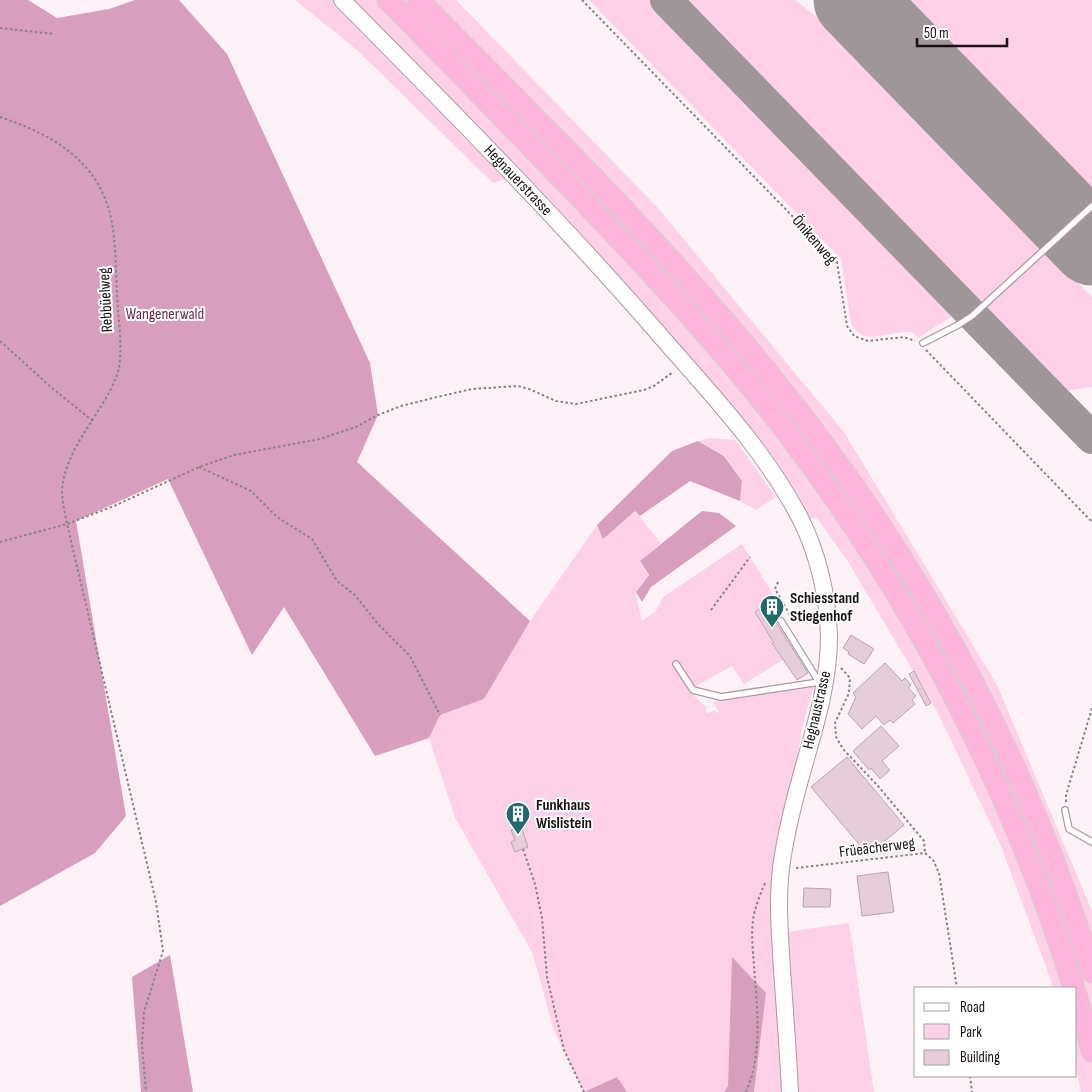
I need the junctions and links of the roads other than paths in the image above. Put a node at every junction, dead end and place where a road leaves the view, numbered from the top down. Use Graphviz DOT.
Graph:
graph roads {
  1 [pos="342,0"];
  2 [pos="388,0"];
  3 [pos="418,0"];
  4 [pos="1092,206"];
  5 [pos="923,346"];
  6 [pos="686,365"];
  7 [pos="780,621"];
  8 [pos="676,664"];
  9 [pos="822,682"];
  10 [pos="1065,810"];
  11 [pos="1092,842"];
  12 [pos="1092,972"];
  13 [pos="1074,987"];
  14 [pos="1077,998"];
  15 [pos="1092,1051"];
  16 [pos="790,1092"];
  1 -- 6 [label="street, Hegnauerstrasse"];
  2 -- 13 [label="highway"];
  3 -- 12 [label="highway"];
  4 -- 5 [label="lane"];
  6 -- 9 [label="street, Hegnaustrasse"];
  7 -- 9 [label="lane"];
  8 -- 9 [label="lane"];
  9 -- 16 [label="street, Hegnaustrasse"];
  10 -- 11 [label="lane"];
  14 -- 15 [label="highway"];
}
